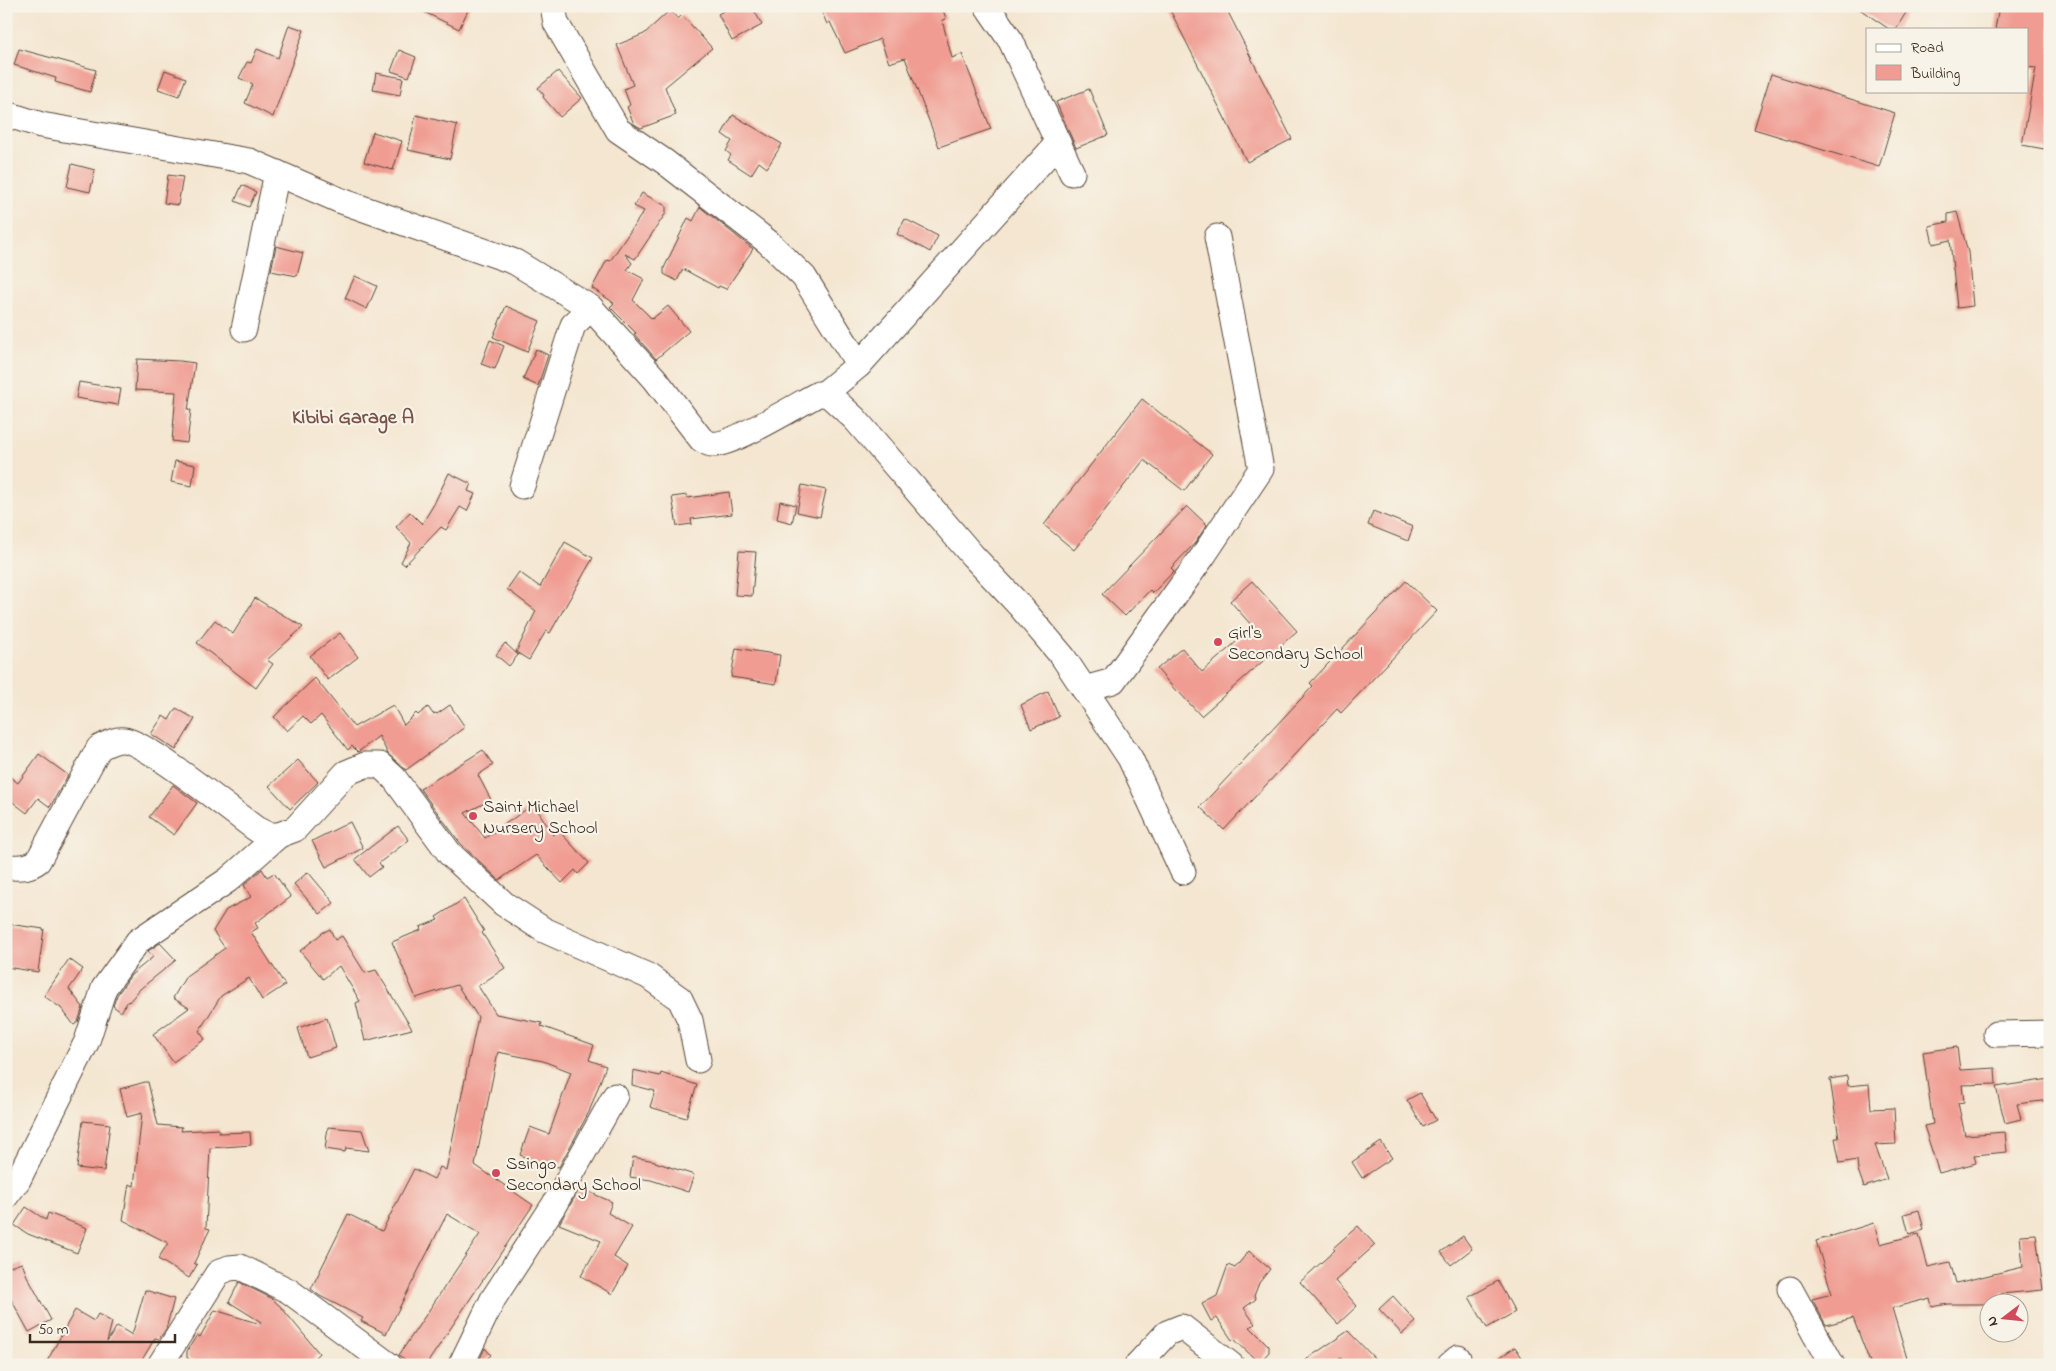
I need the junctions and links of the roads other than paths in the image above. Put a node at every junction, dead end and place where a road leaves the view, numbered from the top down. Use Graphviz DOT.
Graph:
graph roads {
  1 [pos="553,6"];
  2 [pos="987,6"];
  3 [pos="6,114"];
  4 [pos="1058,143"];
  5 [pos="276,173"];
  6 [pos="1072,173"];
  7 [pos="1217,237"];
  8 [pos="591,308"];
  9 [pos="244,329"];
  10 [pos="859,365"];
  11 [pos="824,394"];
  12 [pos="522,486"];
  13 [pos="1084,689"];
  14 [pos="279,835"];
  15 [pos="6,866"];
  16 [pos="1183,872"];
  17 [pos="2050,1033"];
  18 [pos="1996,1034"];
  19 [pos="698,1060"];
  20 [pos="615,1096"];
  21 [pos="6,1196"];
  22 [pos="1790,1289"];
  23 [pos="160,1365"];
  24 [pos="389,1365"];
  25 [pos="460,1365"];
  26 [pos="1137,1365"];
  27 [pos="1231,1365"];
  28 [pos="1832,1365"];
  1 -- 10 [label="street"];
  2 -- 4 [label="street"];
  3 -- 5 [label="street"];
  4 -- 6 [label="street"];
  4 -- 10 [label="street"];
  5 -- 8 [label="street"];
  5 -- 9 [label="street"];
  7 -- 13 [label="street"];
  8 -- 11 [label="street"];
  8 -- 12 [label="street"];
  10 -- 11 [label="street"];
  11 -- 13 [label="street"];
  13 -- 16 [label="street"];
  14 -- 15 [label="street"];
  14 -- 19 [label="street"];
  14 -- 21 [label="street"];
  17 -- 18 [label="street"];
  20 -- 25 [label="street"];
  22 -- 28 [label="street"];
  23 -- 24 [label="street"];
  26 -- 27 [label="street"];
}
